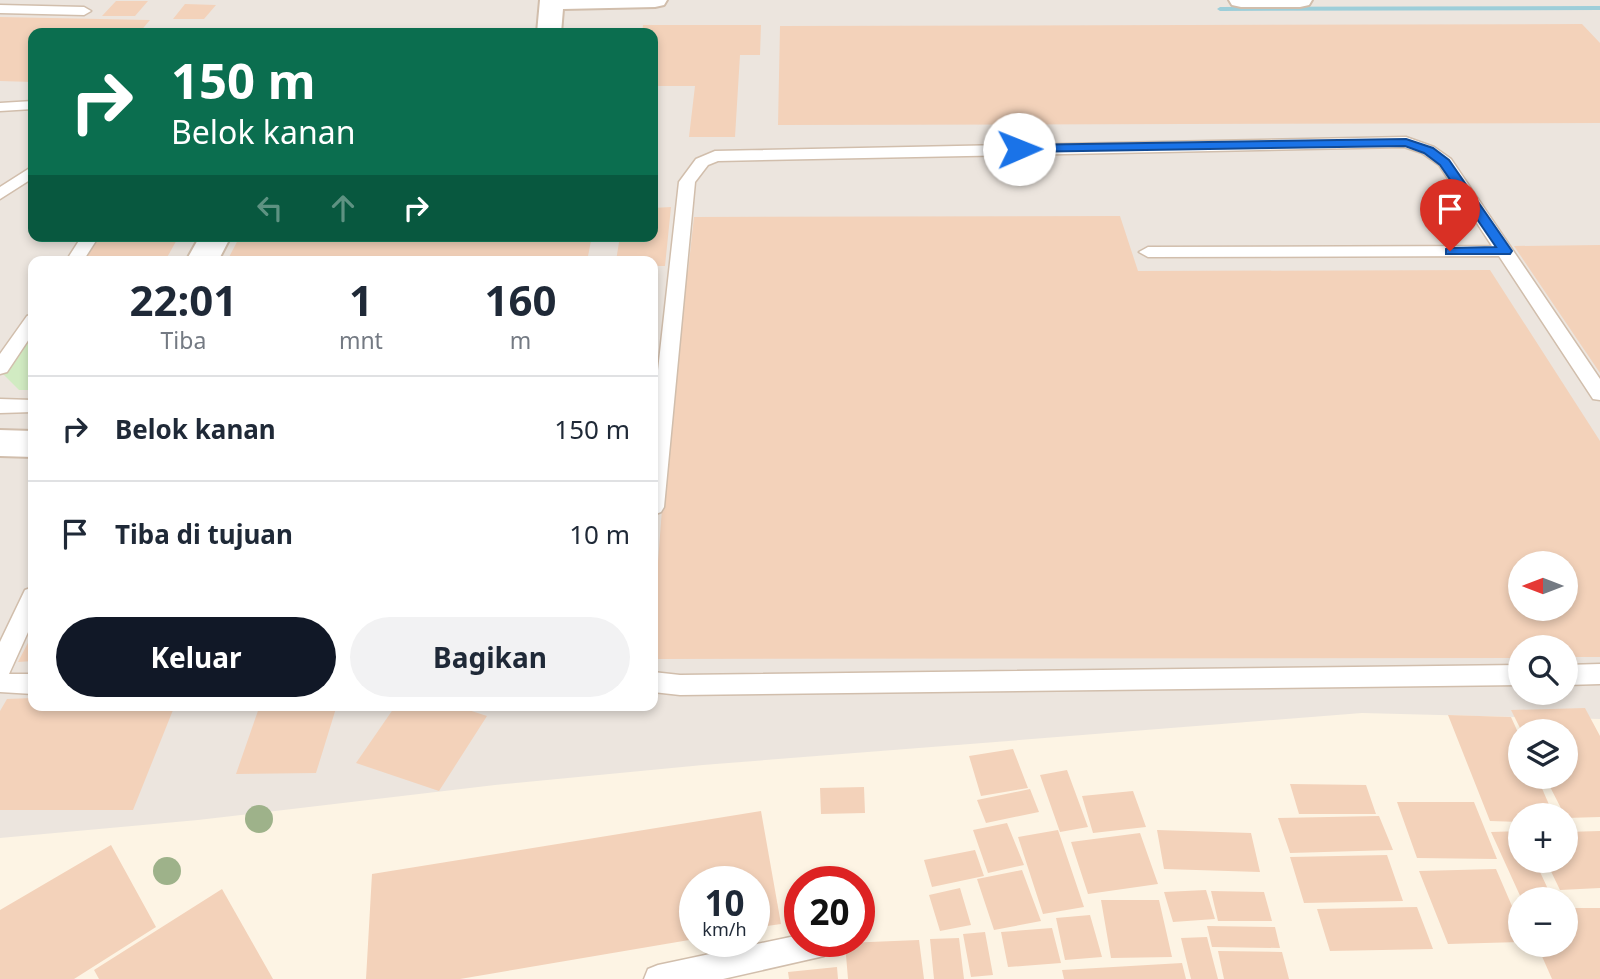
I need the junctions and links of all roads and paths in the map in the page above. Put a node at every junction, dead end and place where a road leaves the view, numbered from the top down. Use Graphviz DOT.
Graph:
graph roads {
  1 [pos="655,0"];
  2 [pos="1241,0"];
  3 [pos="1262,0"];
  4 [pos="1300,0"];
  5 [pos="551,1"];
  6 [pos="0,9"];
  7 [pos="84,11"];
  8 [pos="549,28"];
  9 [pos="28,106"];
  10 [pos="0,107"];
  11 [pos="28,174"];
  12 [pos="0,194"];
  13 [pos="1505,251"];
  14 [pos="1148,252"];
  15 [pos="28,327"];
  16 [pos="0,368"];
  17 [pos="1600,394"];
  18 [pos="0,406"];
  19 [pos="28,406"];
  20 [pos="0,443"];
  21 [pos="28,444"];
  22 [pos="658,459"];
  23 [pos="28,607"];
  24 [pos="0,668"];
  25 [pos="1578,674"];
  26 [pos="1600,674"];
  27 [pos="1508,675"];
  28 [pos="0,681"];
  29 [pos="658,683"];
  30 [pos="28,684"];
  31 [pos="784,952"];
  32 [pos="657,979"];
  1 -- 5 [label="street"];
  2 -- 3 [label="street"];
  3 -- 4 [label="street"];
  5 -- 8 [label="street"];
  6 -- 7 [label="lane"];
  9 -- 10 [label="lane"];
  11 -- 12 [label="lane"];
  13 -- 14 [label="lane"];
  13 -- 17 [label="lane"];
  13 -- 22 [label="lane"];
  15 -- 16 [label="lane"];
  18 -- 19 [label="lane"];
  20 -- 21 [label="street"];
  23 -- 24 [label="lane"];
  25 -- 26 [label="lane"];
  27 -- 29 [label="lane"];
  28 -- 30 [label="lane"];
  31 -- 32 [label="lane"];
}
